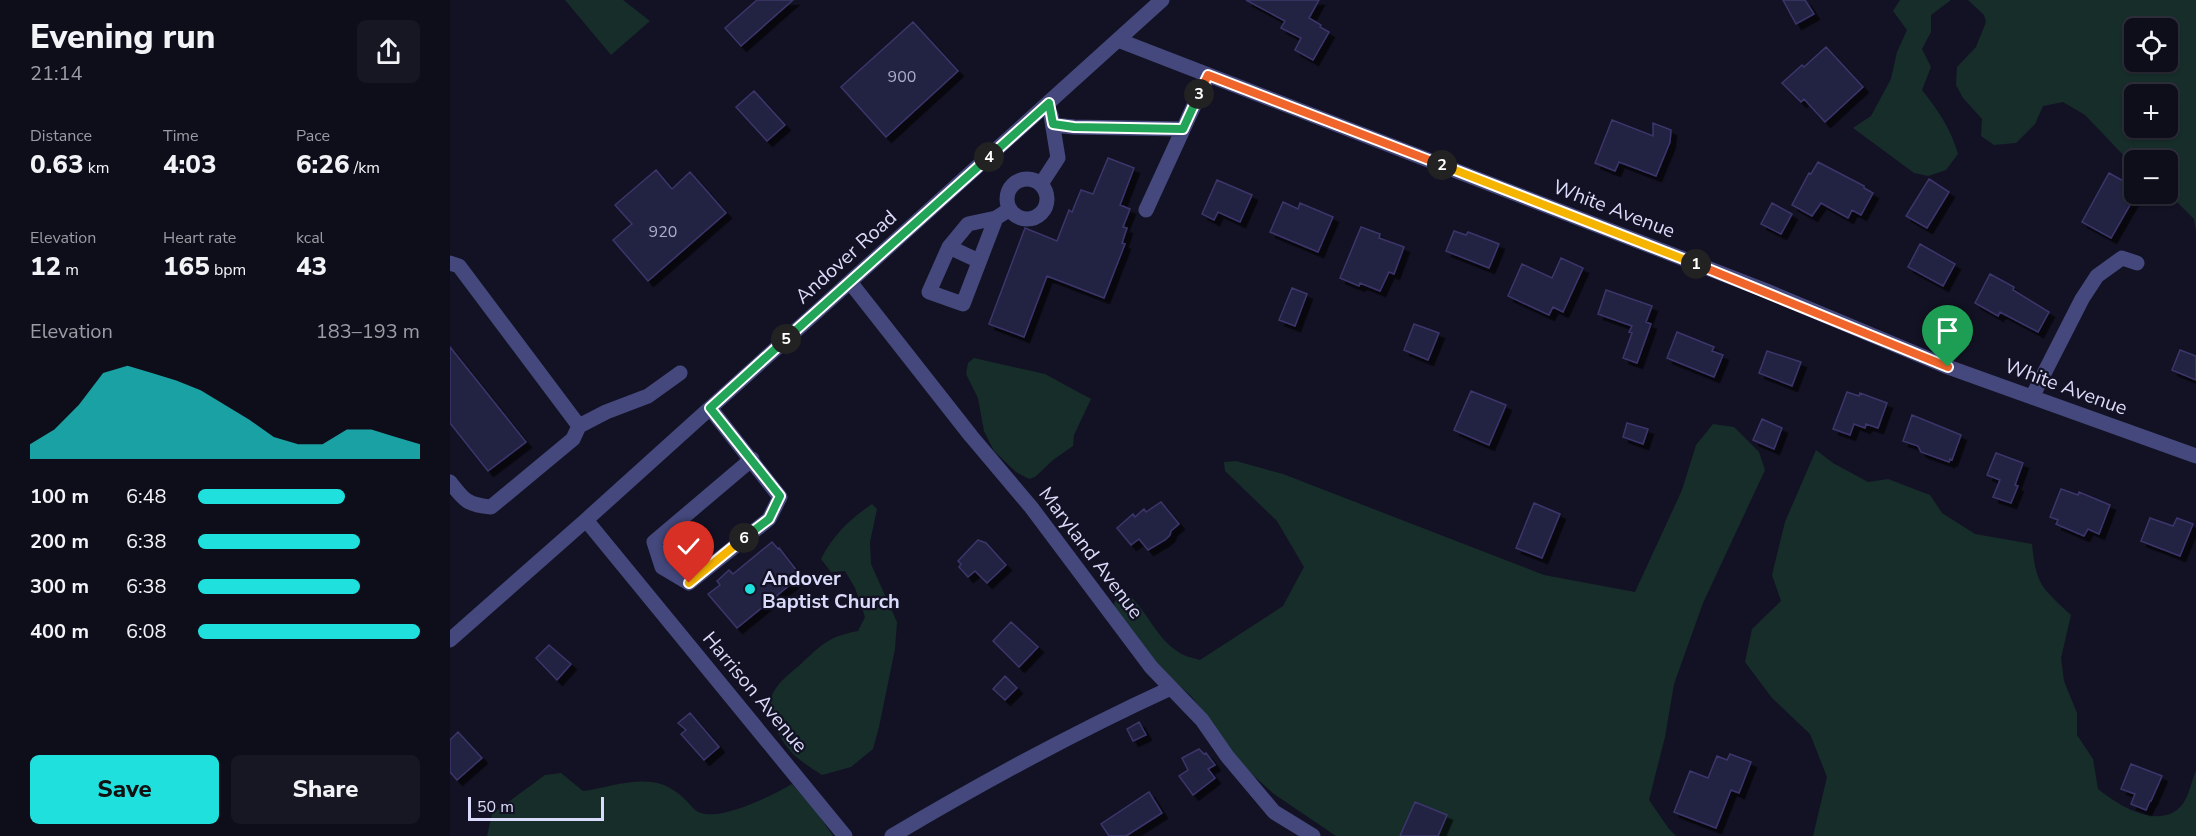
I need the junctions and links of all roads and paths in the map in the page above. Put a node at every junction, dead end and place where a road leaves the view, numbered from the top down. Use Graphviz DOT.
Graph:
graph roads {
  1 [pos="1162,0"];
  2 [pos="1118,40"];
  3 [pos="1208,75"];
  4 [pos="1049,103"];
  5 [pos="1053,124"];
  6 [pos="1183,129"];
  7 [pos="1041,184"];
  8 [pos="1011,209"];
  9 [pos="1146,210"];
  10 [pos="996,218"];
  11 [pos="949,247"];
  12 [pos="979,261"];
  13 [pos="450,263"];
  14 [pos="2137,263"];
  15 [pos="850,282"];
  16 [pos="680,373"];
  17 [pos="2032,397"];
  18 [pos="710,408"];
  19 [pos="579,426"];
  20 [pos="2196,456"];
  21 [pos="752,459"];
  22 [pos="450,482"];
  23 [pos="586,520"];
  24 [pos="450,640"];
  25 [pos="1171,688"];
  26 [pos="845,836"];
  27 [pos="892,836"];
  28 [pos="1312,836"];
  1 -- 2 [label="street, Andover Road"];
  2 -- 3 [label="street, White Avenue"];
  2 -- 4 [label="street, Andover Road"];
  3 -- 6 [label="street"];
  3 -- 17 [label="street, White Avenue"];
  4 -- 5 [label="street"];
  4 -- 15 [label="street, Andover Road"];
  5 -- 6 [label="street"];
  5 -- 7 [label="street"];
  6 -- 9 [label="street"];
  7 -- 8 [label="street"];
  7 -- 8 [label="street"];
  8 -- 10 [label="street"];
  10 -- 11 [label="street"];
  10 -- 12 [label="street"];
  11 -- 12 [label="street"];
  11 -- 12 [label="street"];
  13 -- 19 [label="street"];
  14 -- 17 [label="street"];
  15 -- 18 [label="street, Andover Road"];
  15 -- 25 [label="street, Maryland Avenue"];
  16 -- 19 [label="street"];
  17 -- 20 [label="street, White Avenue"];
  18 -- 21 [label="street"];
  18 -- 23 [label="street, Andover Road"];
  19 -- 22 [label="street"];
  21 -- 21 [label="street"];
  23 -- 24 [label="street, Andover Road"];
  23 -- 26 [label="street, Harrison Avenue"];
  25 -- 27 [label="street"];
  25 -- 28 [label="street, Maryland Avenue"];
}
